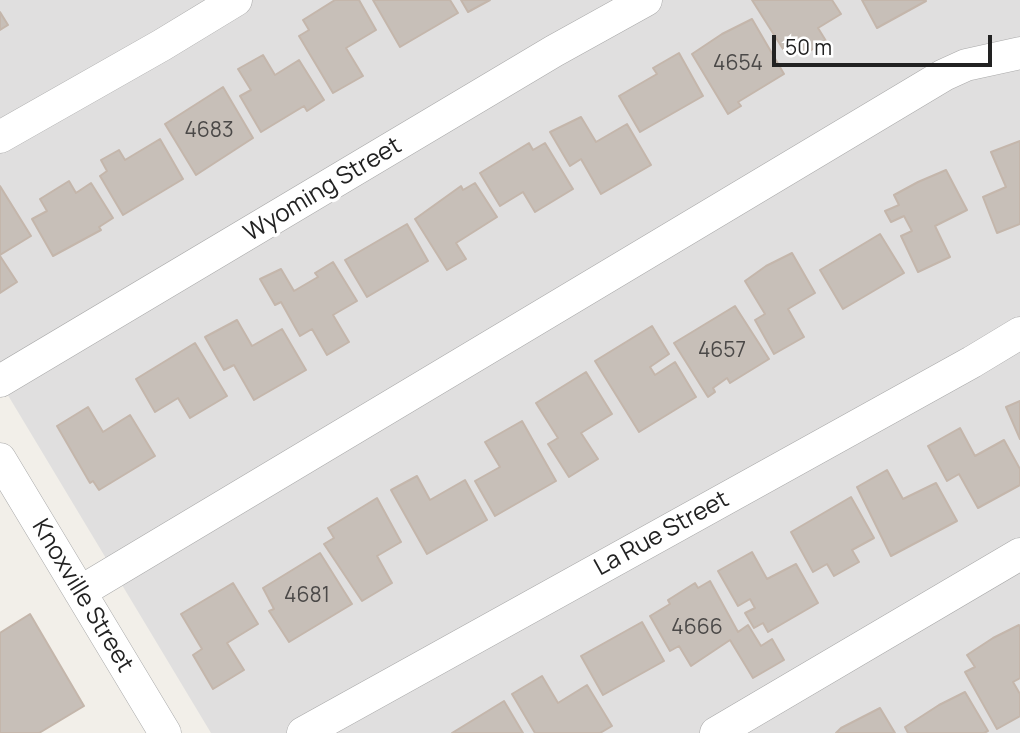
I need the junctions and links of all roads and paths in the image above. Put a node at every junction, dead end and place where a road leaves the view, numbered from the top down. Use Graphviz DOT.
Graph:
graph roads {
  1 [pos="236,0"];
  2 [pos="646,0"];
  3 [pos="1020,53"];
  4 [pos="0,138"];
  5 [pos="1020,333"];
  6 [pos="0,381"];
  7 [pos="0,459"];
  8 [pos="1020,554"];
  9 [pos="80,592"];
  10 [pos="165,733"];
  11 [pos="303,733"];
  12 [pos="716,733"];
  1 -- 4 [label="street"];
  2 -- 6 [label="street, Wyoming Street"];
  3 -- 9 [label="street"];
  5 -- 11 [label="street, La Rue Street"];
  7 -- 9 [label="street, Knoxville Street"];
  8 -- 12 [label="street"];
  9 -- 10 [label="street, Knoxville Street"];
}
